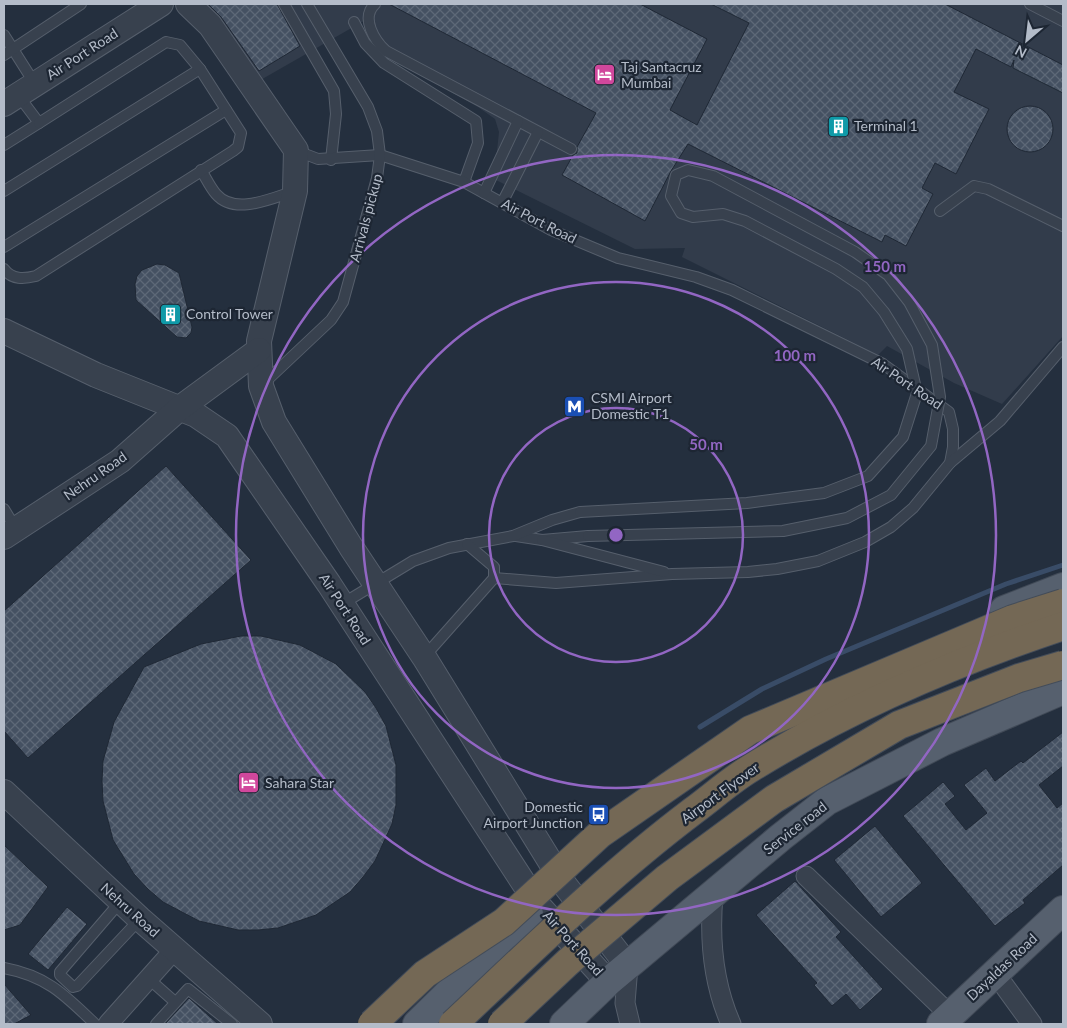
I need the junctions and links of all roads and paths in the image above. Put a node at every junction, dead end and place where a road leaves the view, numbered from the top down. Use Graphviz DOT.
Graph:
graph roads {
  1 [pos="81,4"];
  2 [pos="161,4"];
  3 [pos="188,4"];
  4 [pos="284,4"];
  5 [pos="307,4"];
  6 [pos="1030,4"];
  7 [pos="372,5"];
  8 [pos="1063,21"];
  9 [pos="354,22"];
  10 [pos="4,35"];
  11 [pos="8,52"];
  12 [pos="200,69"];
  13 [pos="19,95"];
  14 [pos="226,110"];
  15 [pos="518,121"];
  16 [pos="39,122"];
  17 [pos="538,132"];
  18 [pos="4,145"];
  19 [pos="571,149"];
  20 [pos="296,150"];
  21 [pos="380,155"];
  22 [pos="331,160"];
  23 [pos="201,170"];
  24 [pos="464,182"];
  25 [pos="4,191"];
  26 [pos="296,191"];
  27 [pos="484,193"];
  28 [pos="502,203"];
  29 [pos="940,211"];
  30 [pos="1063,226"];
  31 [pos="4,247"];
  32 [pos="4,269"];
  33 [pos="4,331"];
  34 [pos="1063,347"];
  35 [pos="259,350"];
  36 [pos="261,386"];
  37 [pos="180,408"];
  38 [pos="950,463"];
  39 [pos="4,509"];
  40 [pos="10,533"];
  41 [pos="513,536"];
  42 [pos="542,540"];
  43 [pos="467,544"];
  44 [pos="672,574"];
  45 [pos="494,578"];
  46 [pos="376,583"];
  47 [pos="1063,587"];
  48 [pos="1063,603"];
  49 [pos="342,604"];
  50 [pos="1063,626"];
  51 [pos="424,657"];
  52 [pos="1063,665"];
  53 [pos="1063,690"];
  54 [pos="4,792"];
  55 [pos="806,876"];
  56 [pos="564,884"];
  57 [pos="713,896"];
  58 [pos="121,901"];
  59 [pos="538,905"];
  60 [pos="1063,910"];
  61 [pos="140,919"];
  62 [pos="174,950"];
  63 [pos="4,968"];
  64 [pos="995,973"];
  65 [pos="618,974"];
  66 [pos="149,979"];
  67 [pos="175,1002"];
  68 [pos="945,1020"];
  69 [pos="248,1022"];
  70 [pos="95,1024"];
  71 [pos="108,1024"];
  72 [pos="156,1024"];
  73 [pos="372,1024"];
  74 [pos="417,1024"];
  75 [pos="453,1024"];
  76 [pos="502,1024"];
  77 [pos="564,1024"];
  78 [pos="630,1024"];
  79 [pos="731,1024"];
  80 [pos="1032,1024"];
  1 -- 11 [label="lane"];
  2 -- 13 [label="street, Air Port Road"];
  3 -- 20 [label="street"];
  4 -- 22 [label="lane"];
  5 -- 21 [label="lane, Arrivals pickup"];
  6 -- 8 [label="lane"];
  7 -- 15 [label="lane"];
  9 -- 24 [label="lane"];
  10 -- 11 [label="lane"];
  11 -- 13 [label="lane"];
  12 -- 14 [label="lane"];
  12 -- 16 [label="lane"];
  12 -- 25 [label="lane"];
  13 -- 16 [label="lane"];
  14 -- 23 [label="lane"];
  14 -- 31 [label="lane"];
  15 -- 17 [label="lane"];
  15 -- 27 [label="lane"];
  16 -- 18 [label="lane"];
  17 -- 19 [label="lane"];
  17 -- 28 [label="lane"];
  20 -- 22 [label="lane"];
  20 -- 26 [label="street, Air Port Road"];
  21 -- 22 [label="lane, Air Port Road"];
  21 -- 24 [label="lane, Air Port Road"];
  21 -- 36 [label="lane, Arrivals pickup"];
  23 -- 26 [label="lane"];
  23 -- 32 [label="lane"];
  24 -- 27 [label="lane, Air Port Road"];
  26 -- 35 [label="street, Air Port Road"];
  27 -- 28 [label="lane, Air Port Road"];
  28 -- 38 [label="lane, Air Port Road"];
  29 -- 30 [label="lane"];
  33 -- 37 [label="street, Air Port Road"];
  34 -- 38 [label="lane"];
  35 -- 36 [label="street, Air Port Road"];
  35 -- 37 [label="street, Nehru Road"];
  36 -- 46 [label="street, Air Port Road"];
  37 -- 40 [label="street, Nehru Road"];
  37 -- 49 [label="street, Air Port Road"];
  38 -- 44 [label="lane"];
  39 -- 40 [label="lane"];
  41 -- 42 [label="lane"];
  41 -- 42 [label="lane, bridge"];
  41 -- 43 [label="lane"];
  42 -- 44 [label="lane"];
  43 -- 45 [label="lane"];
  43 -- 46 [label="lane"];
  44 -- 45 [label="lane"];
  45 -- 51 [label="lane"];
  46 -- 49 [label="lane"];
  46 -- 51 [label="street, Air Port Road"];
  47 -- 56 [label="main road"];
  48 -- 73 [label="highway, bridge"];
  49 -- 59 [label="street, Air Port Road"];
  50 -- 75 [label="highway, Airport Flyover, bridge"];
  51 -- 56 [label="street, Air Port Road"];
  52 -- 76 [label="highway, bridge"];
  53 -- 57 [label="main road, Service road"];
  54 -- 58 [label="street, Nehru Road"];
  55 -- 68 [label="street"];
  56 -- 59 [label="main road"];
  56 -- 65 [label="street, Air Port Road"];
  57 -- 65 [label="main road, Service road"];
  57 -- 79 [label="street"];
  58 -- 61 [label="street, Nehru Road"];
  58 -- 61 [label="lane"];
  59 -- 65 [label="street, Air Port Road"];
  59 -- 74 [label="main road"];
  60 -- 64 [label="main road, Dayaldas Road"];
  61 -- 62 [label="street, Nehru Road"];
  62 -- 66 [label="street"];
  62 -- 69 [label="street, Nehru Road"];
  63 -- 70 [label="lane"];
  64 -- 68 [label="main road, Dayaldas Road"];
  64 -- 80 [label="street"];
  65 -- 77 [label="main road, Service road"];
  65 -- 78 [label="street"];
  66 -- 67 [label="lane"];
  66 -- 71 [label="street"];
  67 -- 69 [label="lane"];
  67 -- 72 [label="lane"];
}
